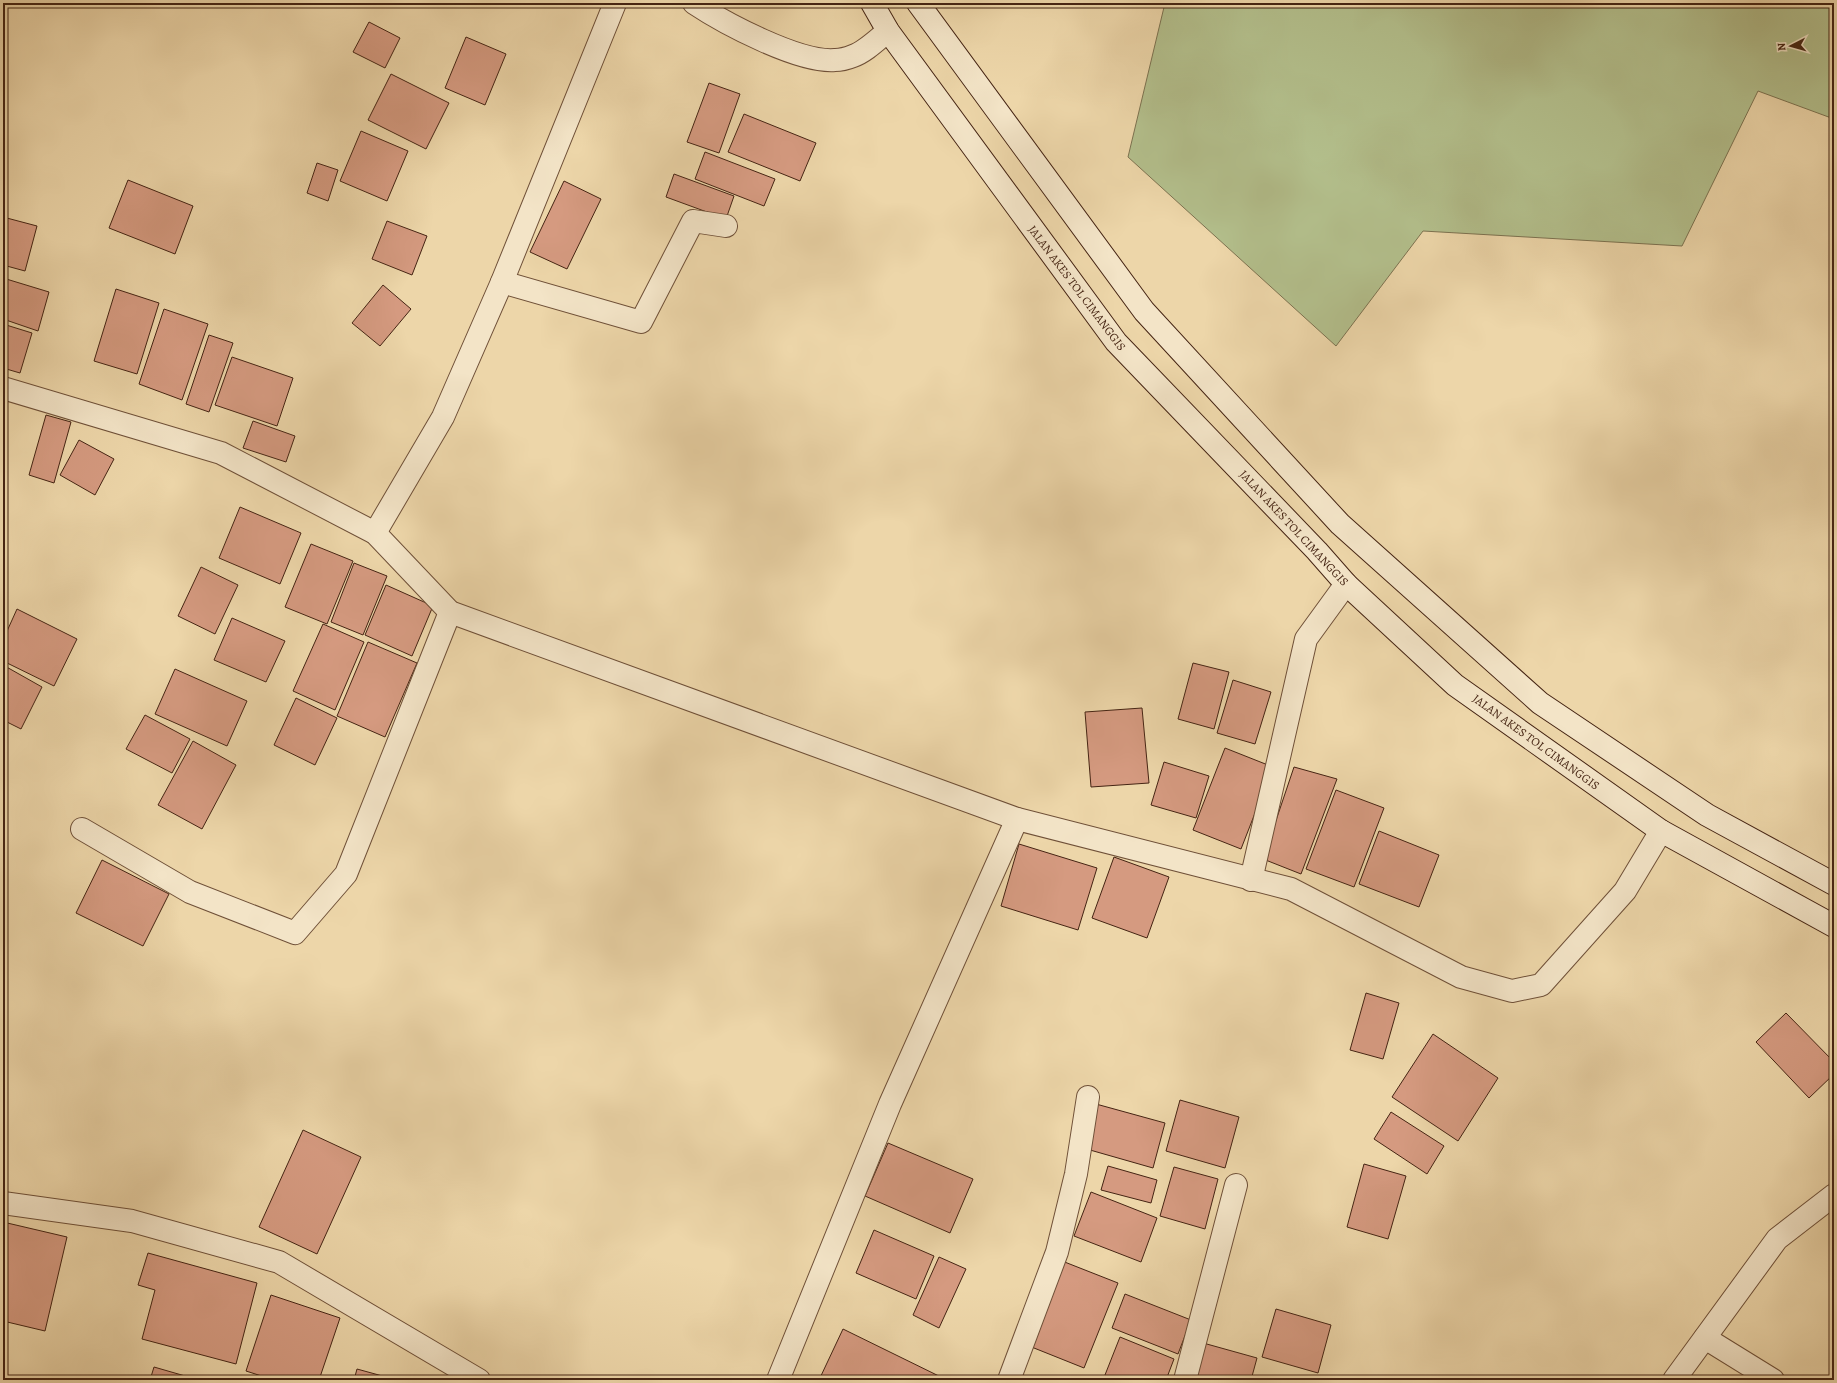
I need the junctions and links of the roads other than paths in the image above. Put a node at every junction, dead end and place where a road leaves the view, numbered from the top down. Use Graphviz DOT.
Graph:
graph roads {
  1 [pos="616,3"];
  2 [pos="694,3"];
  3 [pos="872,3"];
  4 [pos="918,3"];
  5 [pos="888,31"];
  6 [pos="726,226"];
  7 [pos="502,282"];
  8 [pos="3,388"];
  9 [pos="1340,524"];
  10 [pos="375,533"];
  11 [pos="1317,551"];
  12 [pos="1346,584"];
  13 [pos="450,612"];
  14 [pos="1017,819"];
  15 [pos="82,829"];
  16 [pos="1660,831"];
  17 [pos="1251,880"];
  18 [pos="1834,884"];
  19 [pos="1834,926"];
  20 [pos="1088,1097"];
  21 [pos="1236,1185"];
  22 [pos="1834,1195"];
  23 [pos="3,1203"];
  24 [pos="1705,1338"];
  25 [pos="479,1380"];
  26 [pos="778,1380"];
  27 [pos="1009,1380"];
  28 [pos="1185,1380"];
  29 [pos="1674,1380"];
  30 [pos="1773,1380"];
  1 -- 7 [label="street"];
  2 -- 5 [label="street"];
  3 -- 5 [label="street, JALAN AKES TOL CIMANGGIS"];
  4 -- 9 [label="street"];
  5 -- 11 [label="street, JALAN AKES TOL CIMANGGIS"];
  6 -- 7 [label="street"];
  7 -- 10 [label="street"];
  8 -- 10 [label="street"];
  9 -- 11 [label="street"];
  9 -- 18 [label="street"];
  10 -- 13 [label="street"];
  11 -- 12 [label="street, JALAN AKES TOL CIMANGGIS"];
  12 -- 16 [label="street, JALAN AKES TOL CIMANGGIS"];
  12 -- 17 [label="street"];
  13 -- 14 [label="street"];
  13 -- 15 [label="street"];
  14 -- 17 [label="street"];
  14 -- 26 [label="street"];
  16 -- 17 [label="street"];
  16 -- 19 [label="street, JALAN AKES TOL CIMANGGIS"];
  20 -- 27 [label="street"];
  21 -- 28 [label="street"];
  22 -- 24 [label="street"];
  23 -- 25 [label="street"];
  24 -- 29 [label="street"];
  24 -- 30 [label="street"];
}
